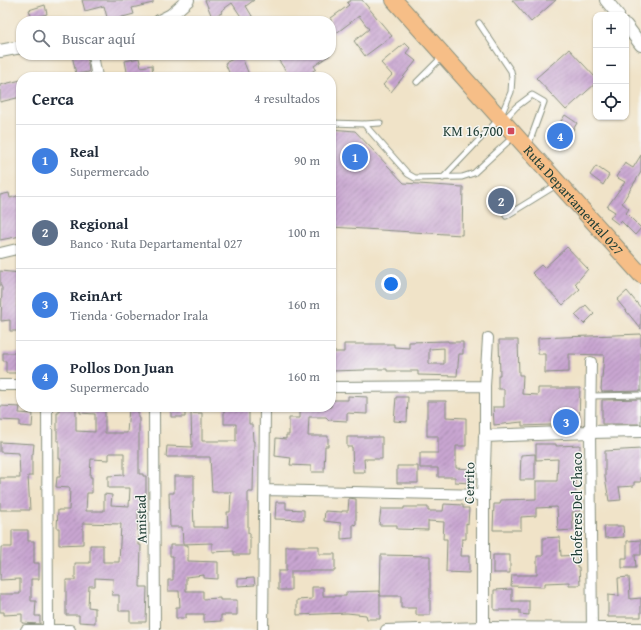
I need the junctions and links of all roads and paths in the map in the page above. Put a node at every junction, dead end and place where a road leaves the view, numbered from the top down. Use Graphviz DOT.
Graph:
graph roads {
  1 [pos="188,0"];
  2 [pos="394,0"];
  3 [pos="606,0"];
  4 [pos="616,12"];
  5 [pos="169,16"];
  6 [pos="479,23"];
  7 [pos="629,29"];
  8 [pos="641,45"];
  9 [pos="16,48"];
  10 [pos="0,51"];
  11 [pos="443,56"];
  12 [pos="95,60"];
  13 [pos="97,72"];
  14 [pos="417,82"];
  15 [pos="501,120"];
  16 [pos="336,123"];
  17 [pos="380,123"];
  18 [pos="364,124"];
  19 [pos="515,135"];
  20 [pos="527,148"];
  21 [pos="443,178"];
  22 [pos="559,184"];
  23 [pos="506,216"];
  24 [pos="16,249"];
  25 [pos="0,253"];
  26 [pos="641,275"];
  27 [pos="488,338"];
  28 [pos="591,362"];
  29 [pos="0,385"];
  30 [pos="16,385"];
  31 [pos="486,386"];
  32 [pos="336,387"];
  33 [pos="641,395"];
  34 [pos="591,396"];
  35 [pos="47,412"];
  36 [pos="154,412"];
  37 [pos="265,412"];
  38 [pos="641,431"];
  39 [pos="590,432"];
  40 [pos="485,436"];
  41 [pos="265,490"];
  42 [pos="483,495"];
  43 [pos="483,628"];
  44 [pos="641,628"];
  45 [pos="592,629"];
  46 [pos="26,630"];
  47 [pos="48,630"];
  48 [pos="70,630"];
  49 [pos="155,630"];
  50 [pos="263,630"];
  51 [pos="386,630"];
  1 -- 5 [label="street"];
  2 -- 11 [label="main road, Ruta Departamental 027"];
  3 -- 4 [label="street"];
  6 -- 15 [label="lane"];
  7 -- 8 [label="street"];
  9 -- 10 [label="street"];
  11 -- 14 [label="lane"];
  11 -- 15 [label="main road, Ruta Departamental 027"];
  12 -- 13 [label="street"];
  15 -- 19 [label="main road, Ruta Departamental 027"];
  15 -- 20 [label="lane"];
  15 -- 21 [label="lane"];
  16 -- 18 [label="lane"];
  17 -- 18 [label="lane"];
  18 -- 21 [label="lane"];
  19 -- 20 [label="main road, Ruta Departamental 027"];
  19 -- 21 [label="lane"];
  20 -- 22 [label="main road, Ruta Departamental 027"];
  22 -- 23 [label="lane"];
  22 -- 26 [label="main road, Ruta Departamental 027"];
  24 -- 25 [label="street"];
  27 -- 31 [label="street, Cerrito"];
  28 -- 34 [label="street, Choferes Del Chaco"];
  29 -- 30 [label="street"];
  31 -- 32 [label="street"];
  31 -- 40 [label="street, Cerrito"];
  33 -- 34 [label="lane"];
  34 -- 39 [label="street, Choferes Del Chaco"];
  35 -- 47 [label="street"];
  36 -- 49 [label="street, Amistad"];
  37 -- 41 [label="street"];
  38 -- 39 [label="street"];
  39 -- 40 [label="street"];
  39 -- 45 [label="street, Choferes Del Chaco"];
  40 -- 42 [label="street, Cerrito"];
  41 -- 42 [label="street"];
  41 -- 50 [label="street"];
  42 -- 43 [label="street, Cerrito"];
  43 -- 45 [label="street"];
  43 -- 51 [label="street"];
  44 -- 45 [label="street"];
  46 -- 47 [label="street"];
  47 -- 48 [label="street"];
}
